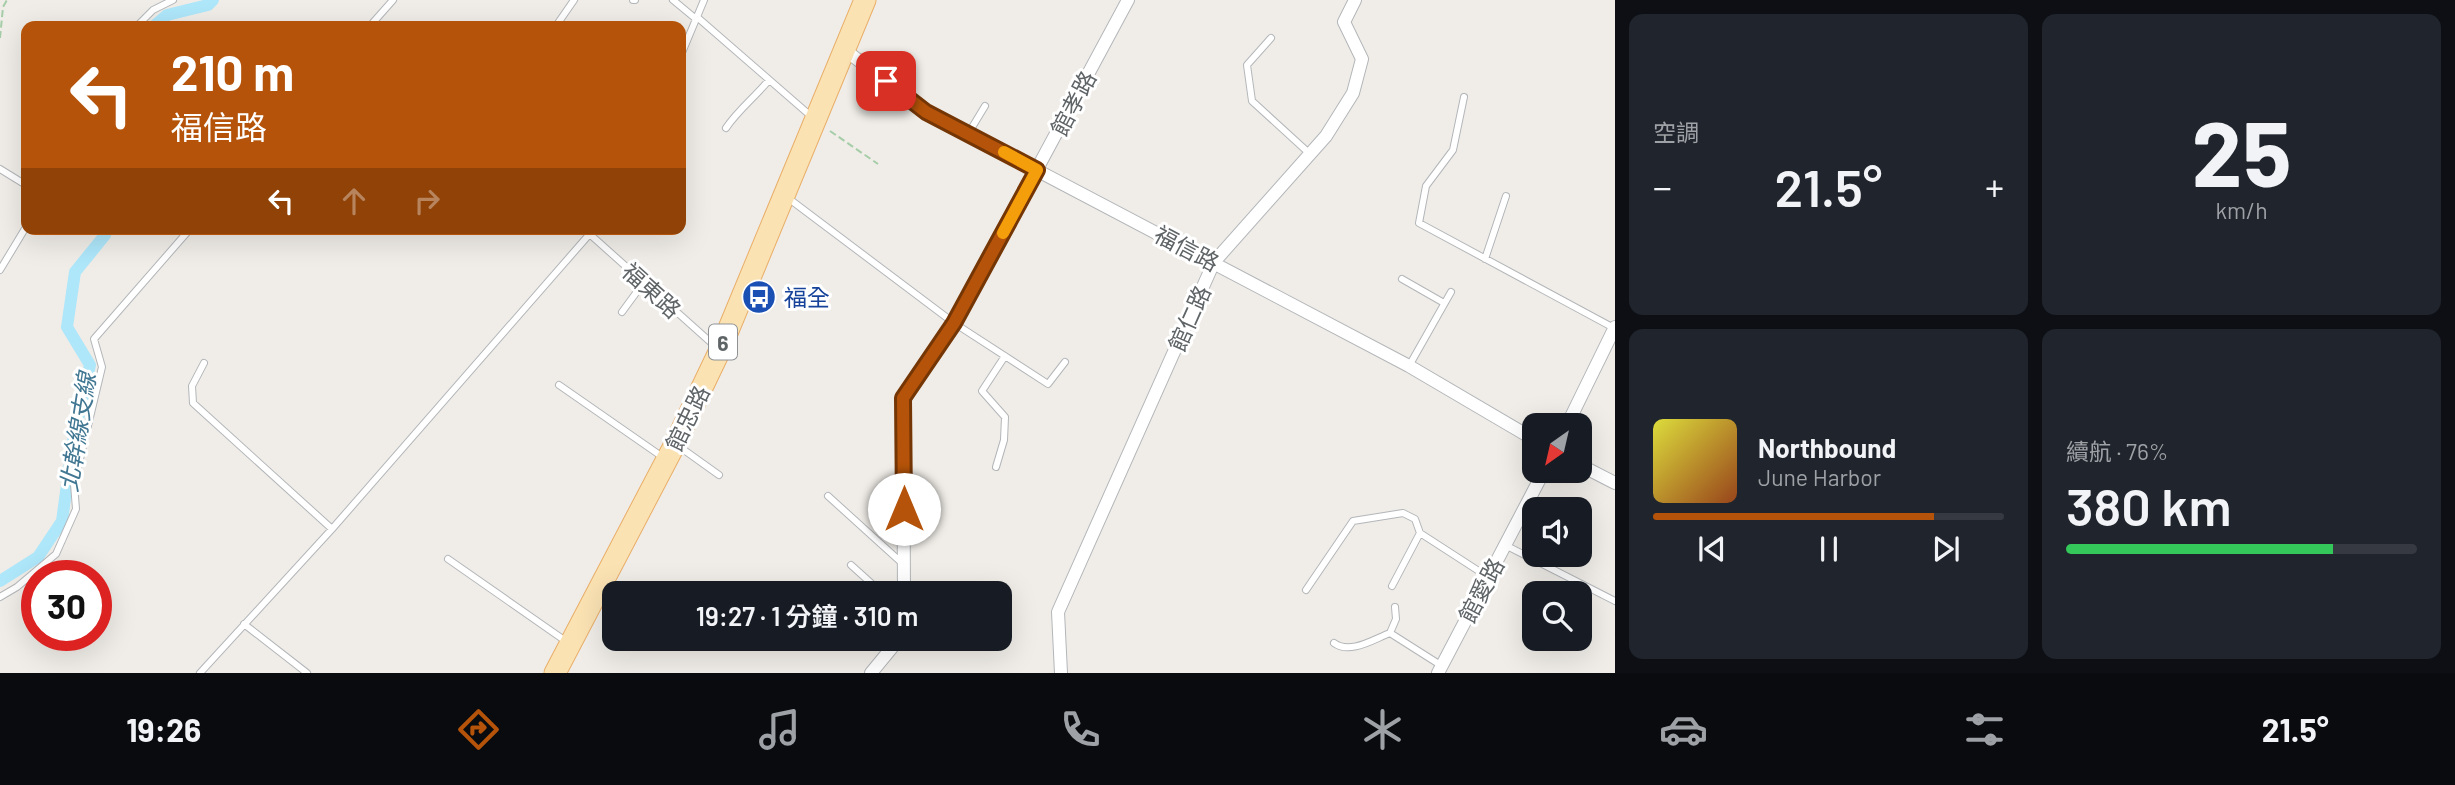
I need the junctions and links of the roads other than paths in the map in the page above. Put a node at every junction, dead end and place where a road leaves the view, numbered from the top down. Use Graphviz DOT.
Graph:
graph roads {
  1 [pos="173,0"];
  2 [pos="393,0"];
  3 [pos="573,0"];
  4 [pos="673,0"];
  5 [pos="704,0"];
  6 [pos="865,0"];
  7 [pos="1128,0"];
  8 [pos="1355,0"];
  9 [pos="697,18"];
  10 [pos="142,21"];
  11 [pos="374,21"];
  12 [pos="559,21"];
  13 [pos="1271,38"];
  14 [pos="686,43"];
  15 [pos="845,50"];
  16 [pos="769,80"];
  17 [pos="1464,97"];
  18 [pos="985,106"];
  19 [pos="816,120"];
  20 [pos="726,128"];
  21 [pos="968,134"];
  22 [pos="1310,154"];
  23 [pos="0,169"];
  24 [pos="1037,170"];
  25 [pos="21,182"];
  26 [pos="784,195"];
  27 [pos="1506,196"];
  28 [pos="21,235"];
  29 [pos="185,235"];
  30 [pos="589,235"];
  31 [pos="595,235"];
  32 [pos="1485,259"];
  33 [pos="1214,262"];
  34 [pos="0,270"];
  35 [pos="1402,279"];
  36 [pos="644,282"];
  37 [pos="1451,292"];
  38 [pos="1444,303"];
  39 [pos="622,312"];
  40 [pos="954,323"];
  41 [pos="1615,328"];
  42 [pos="720,350"];
  43 [pos="1005,356"];
  44 [pos="1065,362"];
  45 [pos="204,363"];
  46 [pos="1409,366"];
  47 [pos="559,385"];
  48 [pos="1573,413"];
  49 [pos="1522,432"];
  50 [pos="671,452"];
  51 [pos="996,467"];
  52 [pos="1592,471"];
  53 [pos="719,475"];
  54 [pos="1538,483"];
  55 [pos="1615,483"];
  56 [pos="828,496"];
  57 [pos="332,528"];
  58 [pos="1420,533"];
  59 [pos="1505,545"];
  60 [pos="448,559"];
  61 [pos="851,565"];
  62 [pos="904,565"];
  63 [pos="1488,577"];
  64 [pos="869,581"];
  65 [pos="904,581"];
  66 [pos="1392,586"];
  67 [pos="1306,590"];
  68 [pos="0,597"];
  69 [pos="1615,601"];
  70 [pos="1395,607"];
  71 [pos="244,624"];
  72 [pos="1390,633"];
  73 [pos="1334,643"];
  74 [pos="570,644"];
  75 [pos="890,651"];
  76 [pos="1440,669"];
  77 [pos="200,673"];
  78 [pos="306,673"];
  79 [pos="555,673"];
  80 [pos="871,673"];
  81 [pos="1061,673"];
  1 -- 10 [label="lane"];
  2 -- 11 [label="lane"];
  3 -- 12 [label="lane"];
  4 -- 9 [label="lane"];
  5 -- 9 [label="lane"];
  6 -- 15 [label="main road, 館忠路 / 6"];
  7 -- 24 [label="street, 館孝路"];
  8 -- 22 [label="street, 館仁路"];
  9 -- 14 [label="lane"];
  9 -- 16 [label="lane"];
  13 -- 22 [label="lane"];
  15 -- 19 [label="main road, 館忠路 / 6"];
  15 -- 21 [label="street, 福信路"];
  16 -- 19 [label="lane"];
  16 -- 20 [label="lane"];
  17 -- 32 [label="lane"];
  18 -- 21 [label="lane"];
  19 -- 26 [label="main road, 館忠路 / 6"];
  21 -- 24 [label="street, 福信路"];
  22 -- 33 [label="street, 館仁路"];
  23 -- 25 [label="lane"];
  24 -- 33 [label="street, 福信路"];
  24 -- 40 [label="street, 館孝路"];
  26 -- 40 [label="lane"];
  26 -- 42 [label="main road, 館忠路 / 6"];
  27 -- 32 [label="lane"];
  28 -- 34 [label="lane"];
  29 -- 68 [label="lane"];
  30 -- 57 [label="lane"];
  31 -- 36 [label="lane, 福東路"];
  32 -- 41 [label="lane"];
  33 -- 46 [label="street, 福信路"];
  33 -- 81 [label="street, 館仁路"];
  35 -- 38 [label="lane"];
  36 -- 39 [label="lane"];
  36 -- 42 [label="lane, 福東路"];
  37 -- 38 [label="lane"];
  38 -- 46 [label="lane"];
  40 -- 43 [label="lane"];
  40 -- 62 [label="street, 館孝路"];
  41 -- 48 [label="street"];
  42 -- 50 [label="main road, 館忠路 / 6"];
  43 -- 44 [label="lane"];
  43 -- 51 [label="lane"];
  45 -- 57 [label="lane"];
  46 -- 49 [label="street, 福信路"];
  47 -- 50 [label="lane"];
  50 -- 53 [label="lane"];
  50 -- 74 [label="main road, 館忠路 / 6"];
  52 -- 55 [label="street"];
  54 -- 59 [label="street, 館愛路"];
  56 -- 62 [label="lane"];
  57 -- 71 [label="lane"];
  58 -- 63 [label="lane"];
  58 -- 66 [label="lane"];
  58 -- 67 [label="lane"];
  59 -- 63 [label="street, 館愛路"];
  59 -- 69 [label="lane"];
  60 -- 74 [label="lane"];
  61 -- 64 [label="lane"];
  62 -- 65 [label="street, 館孝路"];
  63 -- 76 [label="street, 館愛路"];
  70 -- 72 [label="lane"];
  71 -- 77 [label="lane"];
  71 -- 78 [label="lane"];
  72 -- 73 [label="lane"];
  72 -- 76 [label="lane"];
  74 -- 79 [label="main road, 館忠路 / 6"];
  75 -- 80 [label="street"];
}
